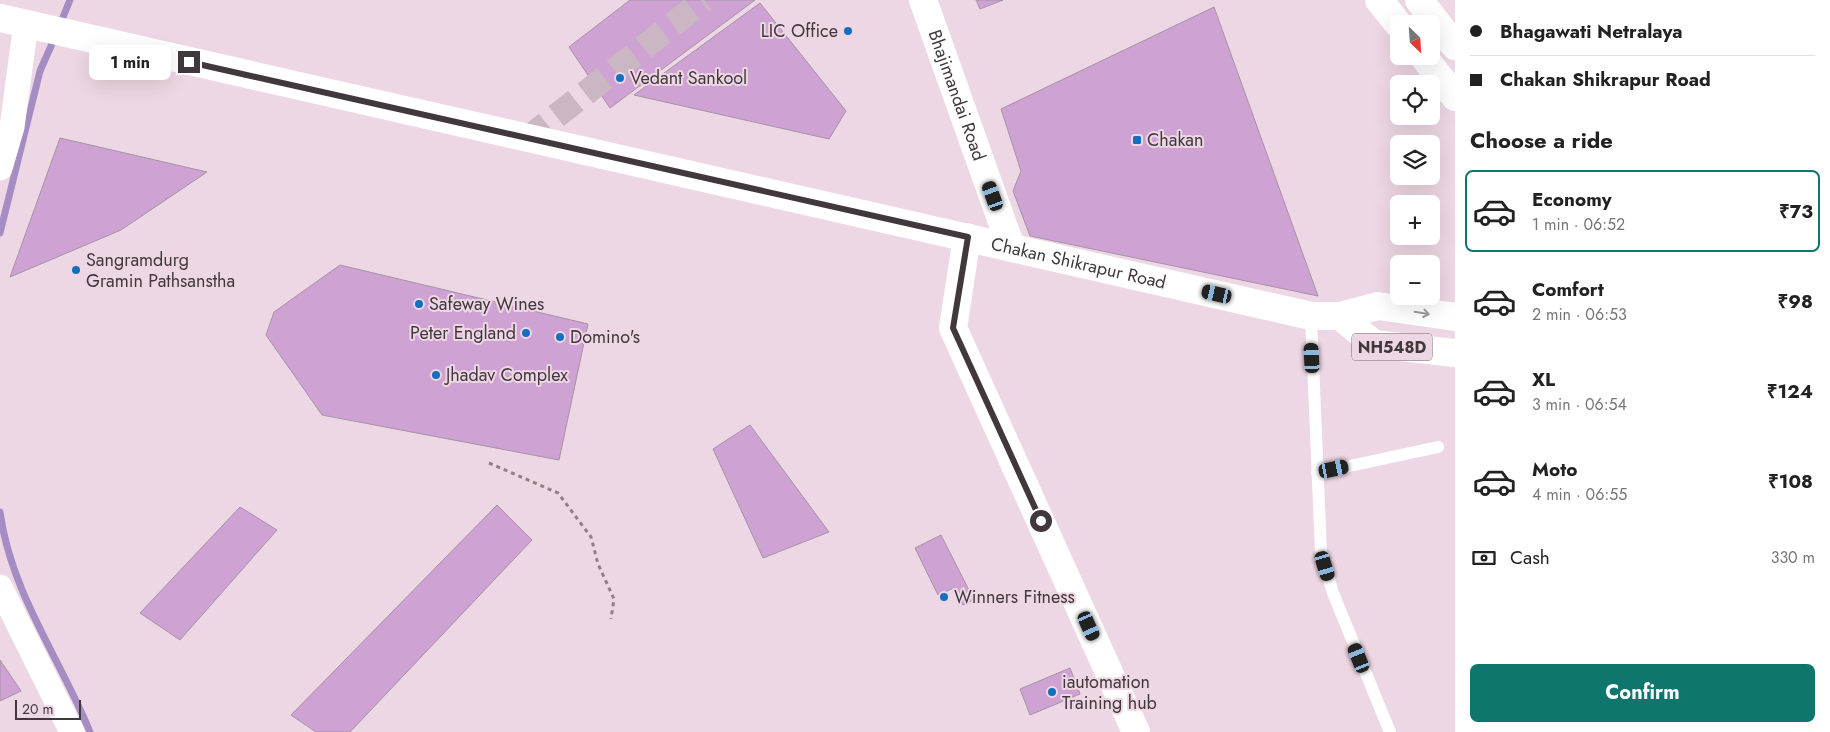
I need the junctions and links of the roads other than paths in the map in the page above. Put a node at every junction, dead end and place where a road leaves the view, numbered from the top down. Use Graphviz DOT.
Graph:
graph roads {
  1 [pos="922,0"];
  2 [pos="1379,0"];
  3 [pos="1419,0"];
  4 [pos="1391,15"];
  5 [pos="22,23"];
  6 [pos="1455,46"];
  7 [pos="1430,65"];
  8 [pos="1455,97"];
  9 [pos="0,168"];
  10 [pos="968,237"];
  11 [pos="1011,247"];
  12 [pos="1312,316"];
  13 [pos="1340,316"];
  14 [pos="1455,317"];
  15 [pos="1455,354"];
  16 [pos="1438,447"];
  17 [pos="1317,473"];
  18 [pos="0,587"];
  19 [pos="72,732"];
  20 [pos="1136,732"];
  21 [pos="1390,732"];
  1 -- 11 [label="main road, Bhajimandai Road"];
  2 -- 4 [label="main road"];
  3 -- 6 [label="main road"];
  5 -- 9 [label="street"];
  5 -- 10 [label="main road, Chakan Shikrapur Road / NH548D"];
  7 -- 8 [label="main road"];
  10 -- 11 [label="main road, Chakan Shikrapur Road / NH548D"];
  10 -- 20 [label="main road"];
  11 -- 12 [label="main road, Chakan Shikrapur Road / NH548D"];
  12 -- 13 [label="main road, Chakan Shikrapur Road / NH548D"];
  12 -- 17 [label="lane"];
  13 -- 14 [label="main road, Chakan Shikrapur Road / NH548D, one-way"];
  13 -- 15 [label="main road, NH548D"];
  16 -- 17 [label="lane"];
  17 -- 21 [label="lane"];
  18 -- 19 [label="street"];
}
